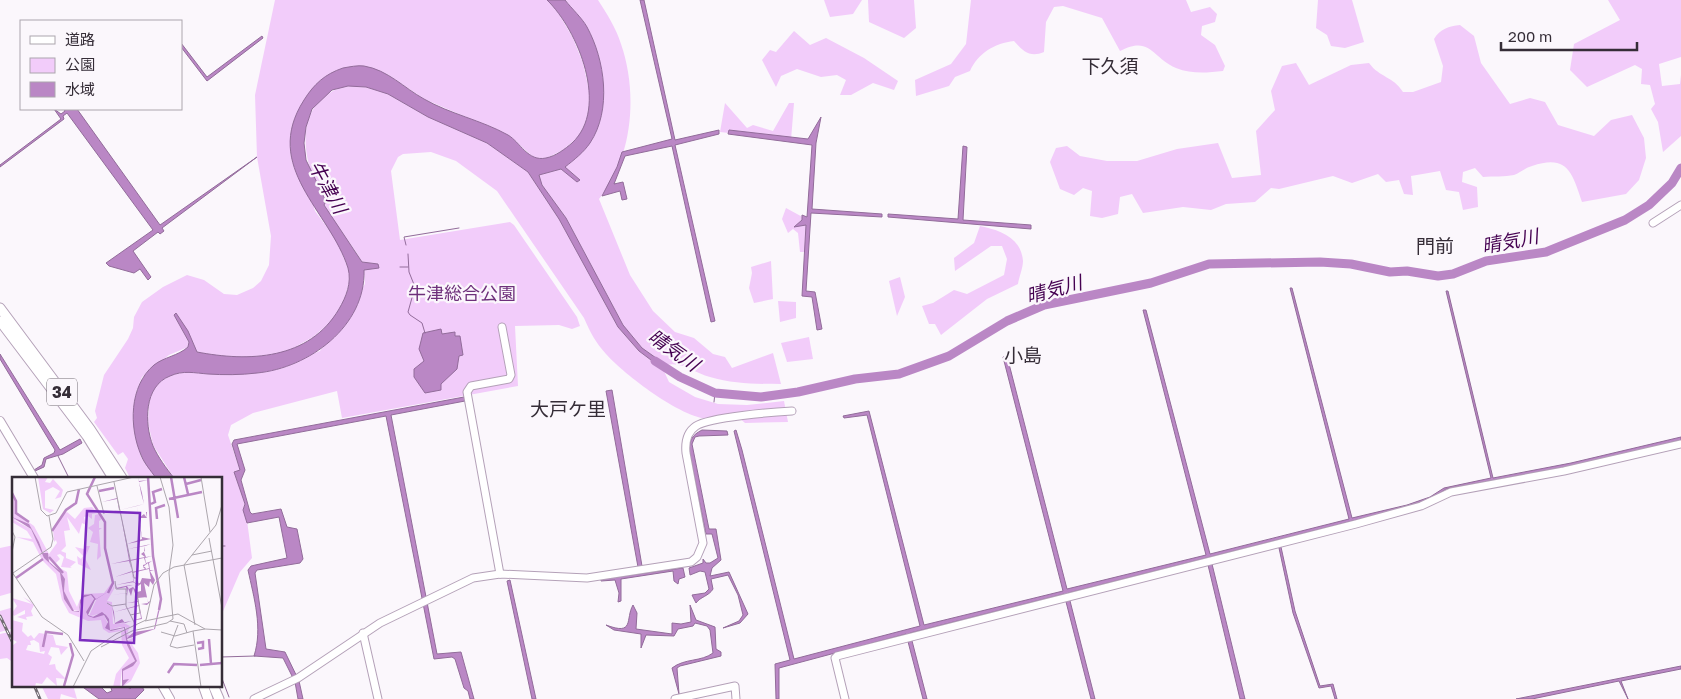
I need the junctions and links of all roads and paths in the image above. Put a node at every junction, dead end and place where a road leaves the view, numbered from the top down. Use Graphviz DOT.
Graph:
graph roads {
  1 [pos="1681,205"];
  2 [pos="1653,223"];
  3 [pos="0,308"];
  4 [pos="0,321"];
  5 [pos="502,327"];
  6 [pos="792,411"];
  7 [pos="0,421"];
  8 [pos="1681,444"];
  9 [pos="33,477"];
  10 [pos="113,477"];
  11 [pos="121,477"];
  12 [pos="500,574"];
  13 [pos="363,633"];
  14 [pos="163,686"];
  15 [pos="203,686"];
  16 [pos="213,686"];
  17 [pos="170,699"];
  18 [pos="208,699"];
  19 [pos="219,699"];
  20 [pos="254,699"];
  21 [pos="378,699"];
  22 [pos="675,699"];
  23 [pos="736,699"];
  24 [pos="845,699"];
  1 -- 2 [label="street"];
  3 -- 11 [label="highway, 34"];
  4 -- 10 [label="highway, 34"];
  5 -- 12 [label="street"];
  6 -- 12 [label="street"];
  7 -- 9 [label="main road"];
  8 -- 24 [label="street"];
  12 -- 13 [label="street"];
  13 -- 20 [label="street"];
  13 -- 21 [label="street"];
  14 -- 17 [label="main road"];
  15 -- 18 [label="highway"];
  16 -- 19 [label="highway"];
  22 -- 23 [label="street"];
}
